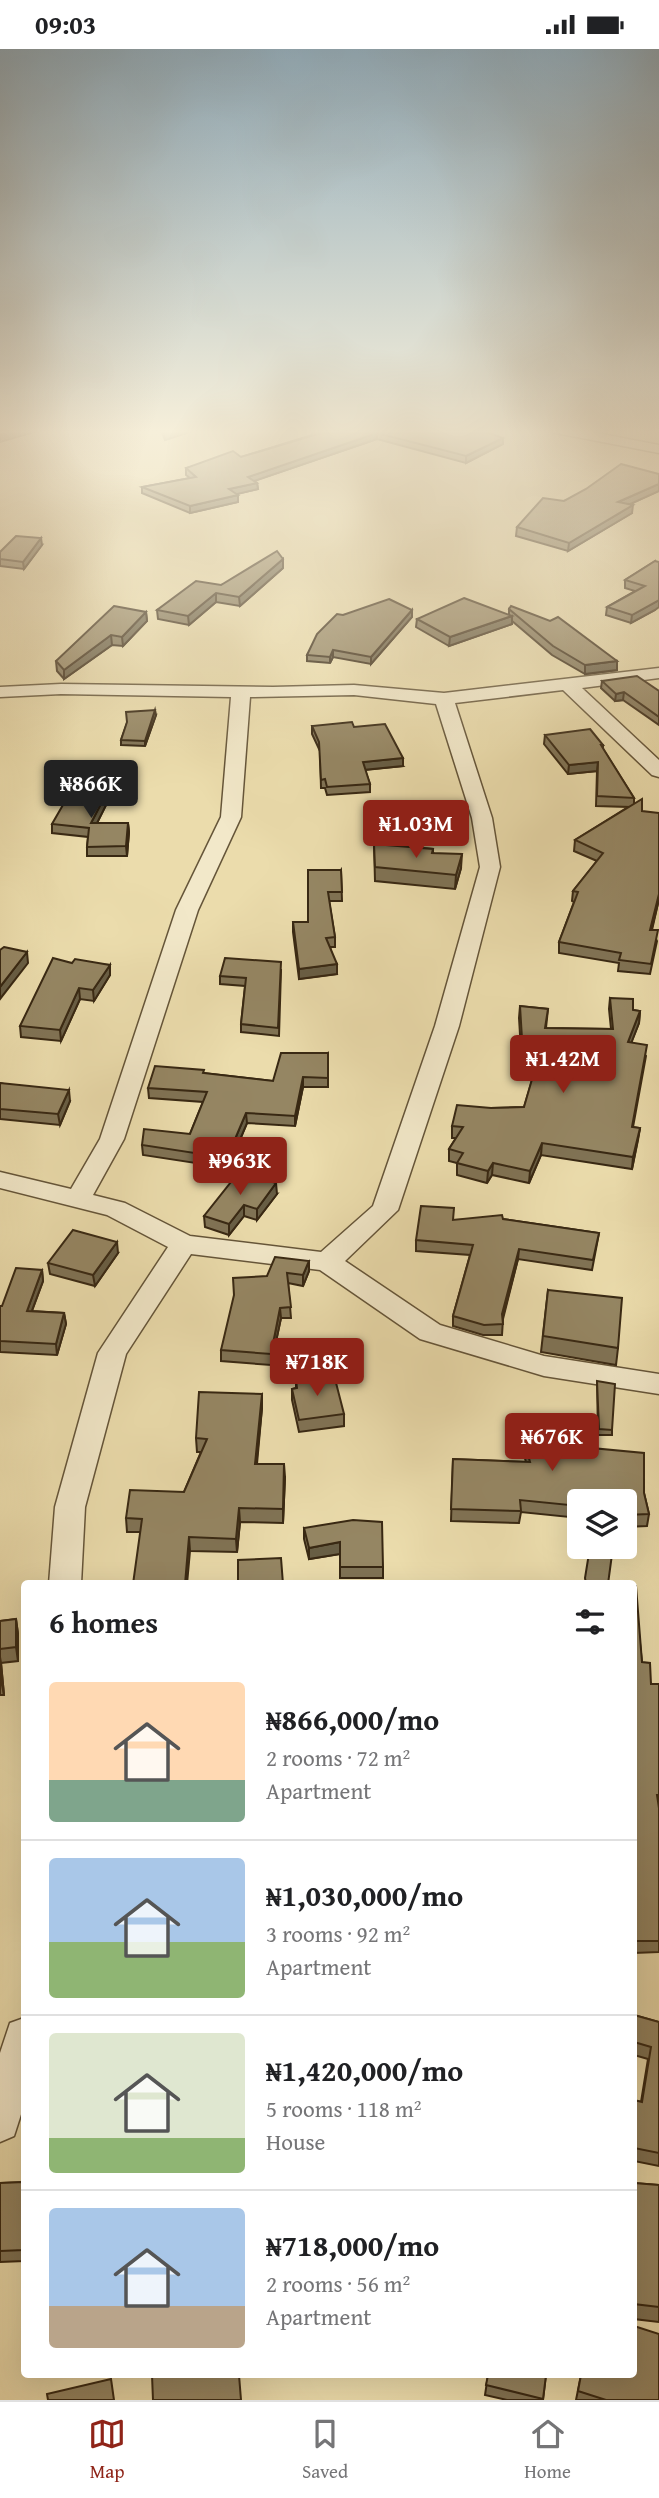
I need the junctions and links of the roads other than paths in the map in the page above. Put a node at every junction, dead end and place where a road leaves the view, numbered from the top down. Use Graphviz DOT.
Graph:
graph roads {
  1 [pos="659,673"];
  2 [pos="568,684"];
  3 [pos="0,692"];
  4 [pos="242,692"];
  5 [pos="444,699"];
  6 [pos="659,771"];
  7 [pos="0,1180"];
  8 [pos="78,1199"];
  9 [pos="184,1244"];
  10 [pos="327,1262"];
  11 [pos="659,1384"];
  12 [pos="65,1580"];
  13 [pos="21,2047"];
  14 [pos="0,2122"];
  1 -- 2 [label="street"];
  2 -- 5 [label="street"];
  2 -- 6 [label="street"];
  3 -- 4 [label="street"];
  4 -- 5 [label="street"];
  4 -- 8 [label="street"];
  5 -- 10 [label="street"];
  7 -- 8 [label="street"];
  8 -- 9 [label="street"];
  9 -- 10 [label="street"];
  9 -- 12 [label="street"];
  10 -- 11 [label="street"];
  13 -- 14 [label="street"];
}
